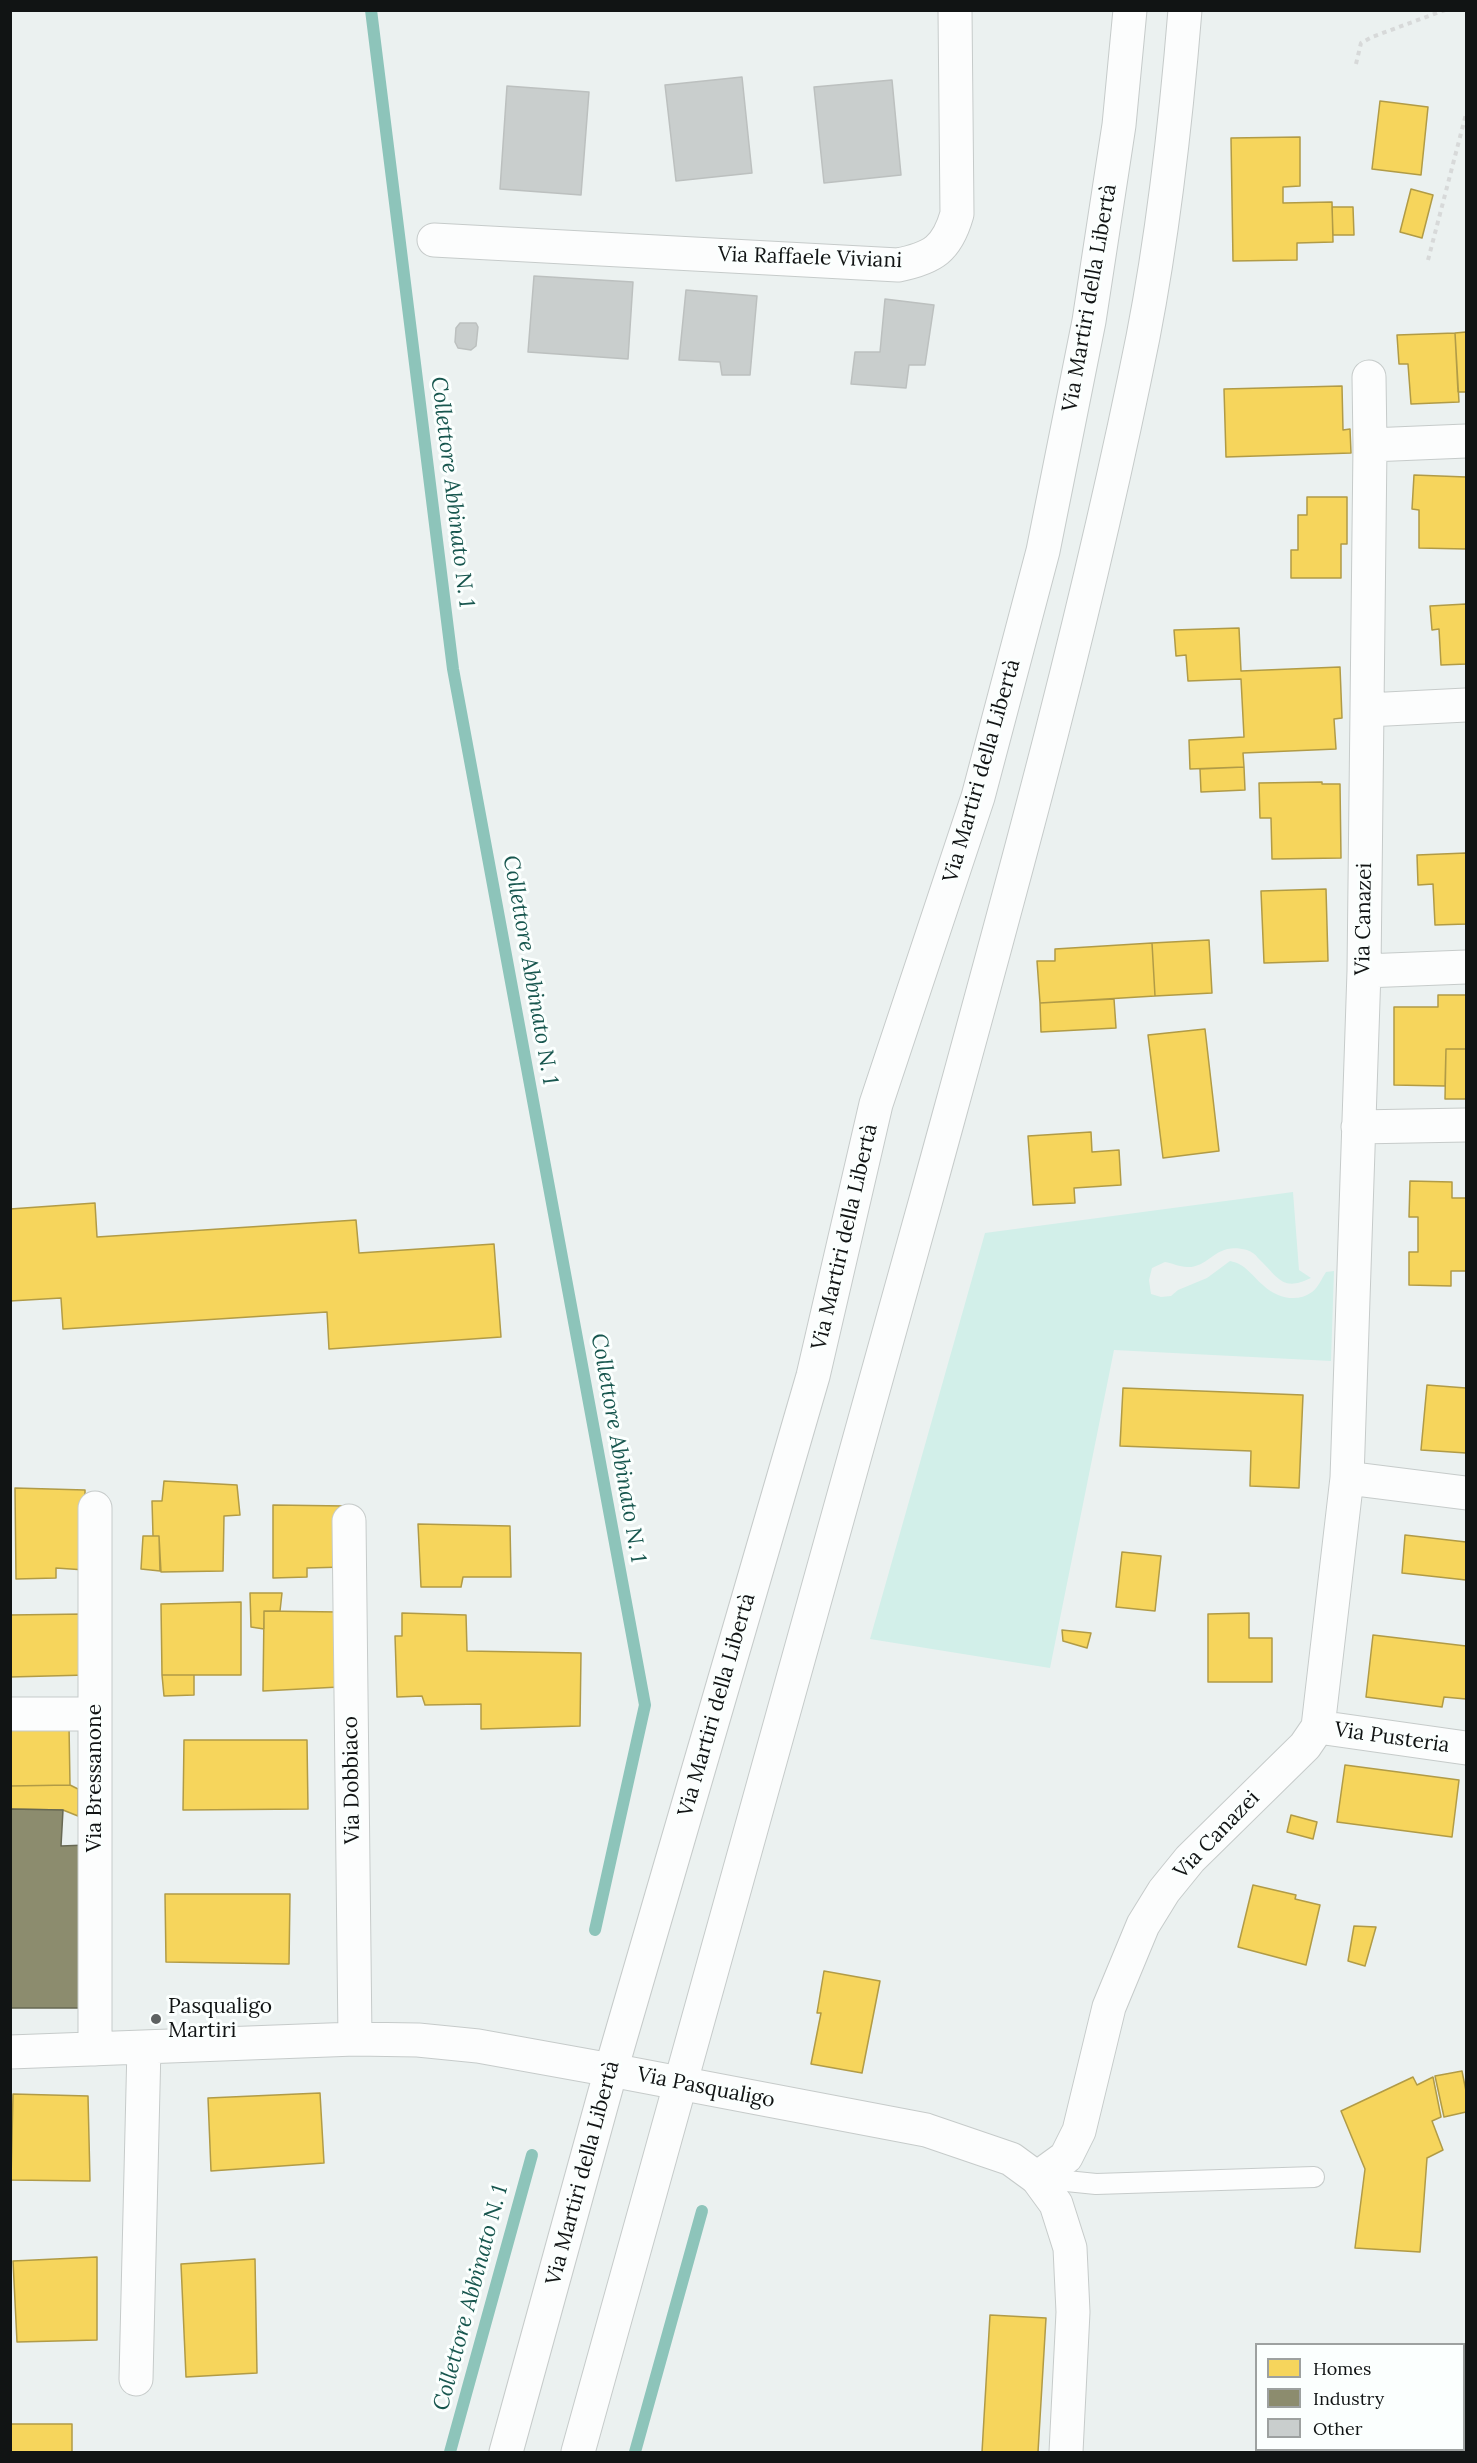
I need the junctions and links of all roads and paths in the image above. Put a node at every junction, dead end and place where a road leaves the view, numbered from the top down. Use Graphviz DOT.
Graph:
graph roads {
  1 [pos="955,10"];
  2 [pos="1130,10"];
  3 [pos="1185,10"];
  4 [pos="1445,10"];
  5 [pos="1356,64"];
  6 [pos="1467,114"];
  7 [pos="434,240"];
  8 [pos="1428,260"];
  9 [pos="1369,377"];
  10 [pos="1467,441"];
  11 [pos="1370,445"];
  12 [pos="1467,705"];
  13 [pos="1367,710"];
  14 [pos="1467,967"];
  15 [pos="1364,971"];
  16 [pos="1467,1125"];
  17 [pos="1358,1127"];
  18 [pos="1347,1478"];
  19 [pos="1467,1493"];
  20 [pos="95,1508"];
  21 [pos="349,1521"];
  22 [pos="10,1714"];
  23 [pos="95,1714"];
  24 [pos="1318,1727"];
  25 [pos="1467,1748"];
  26 [pos="355,2039"];
  27 [pos="144,2047"];
  28 [pos="95,2049"];
  29 [pos="10,2052"];
  30 [pos="610,2070"];
  31 [pos="683,2084"];
  32 [pos="1314,2177"];
  33 [pos="1037,2178"];
  34 [pos="136,2379"];
  35 [pos="506,2452"];
  36 [pos="578,2452"];
  37 [pos="1066,2452"];
  1 -- 7 [label="street, Via Raffaele Viviani"];
  2 -- 30 [label="street, Via Martiri della Libertà"];
  3 -- 31 [label="street"];
  4 -- 5 [label="path"];
  6 -- 8 [label="path"];
  9 -- 11 [label="street, Via Canazei"];
  10 -- 11 [label="street"];
  11 -- 13 [label="street, Via Canazei"];
  12 -- 13 [label="street"];
  13 -- 15 [label="street, Via Canazei"];
  14 -- 15 [label="street"];
  15 -- 17 [label="street, Via Canazei"];
  16 -- 17 [label="street"];
  17 -- 18 [label="street, Via Canazei"];
  18 -- 19 [label="street"];
  18 -- 24 [label="street, Via Canazei"];
  20 -- 23 [label="street, Via Bressanone"];
  21 -- 26 [label="street, Via Dobbiaco"];
  22 -- 23 [label="street"];
  23 -- 28 [label="street, Via Bressanone"];
  24 -- 25 [label="street, Via Pusteria"];
  24 -- 33 [label="street, Via Canazei"];
  26 -- 27 [label="street, Via Pasqualigo"];
  26 -- 30 [label="street, Via Pasqualigo"];
  27 -- 28 [label="street, Via Pasqualigo"];
  27 -- 34 [label="street"];
  28 -- 29 [label="street, Via Pasqualigo"];
  30 -- 31 [label="street, Via Pasqualigo"];
  30 -- 35 [label="street, Via Martiri della Libertà"];
  31 -- 33 [label="street, Via Pasqualigo"];
  31 -- 36 [label="street"];
  32 -- 33 [label="lane"];
  33 -- 37 [label="street, Via Pasqualigo"];
}
